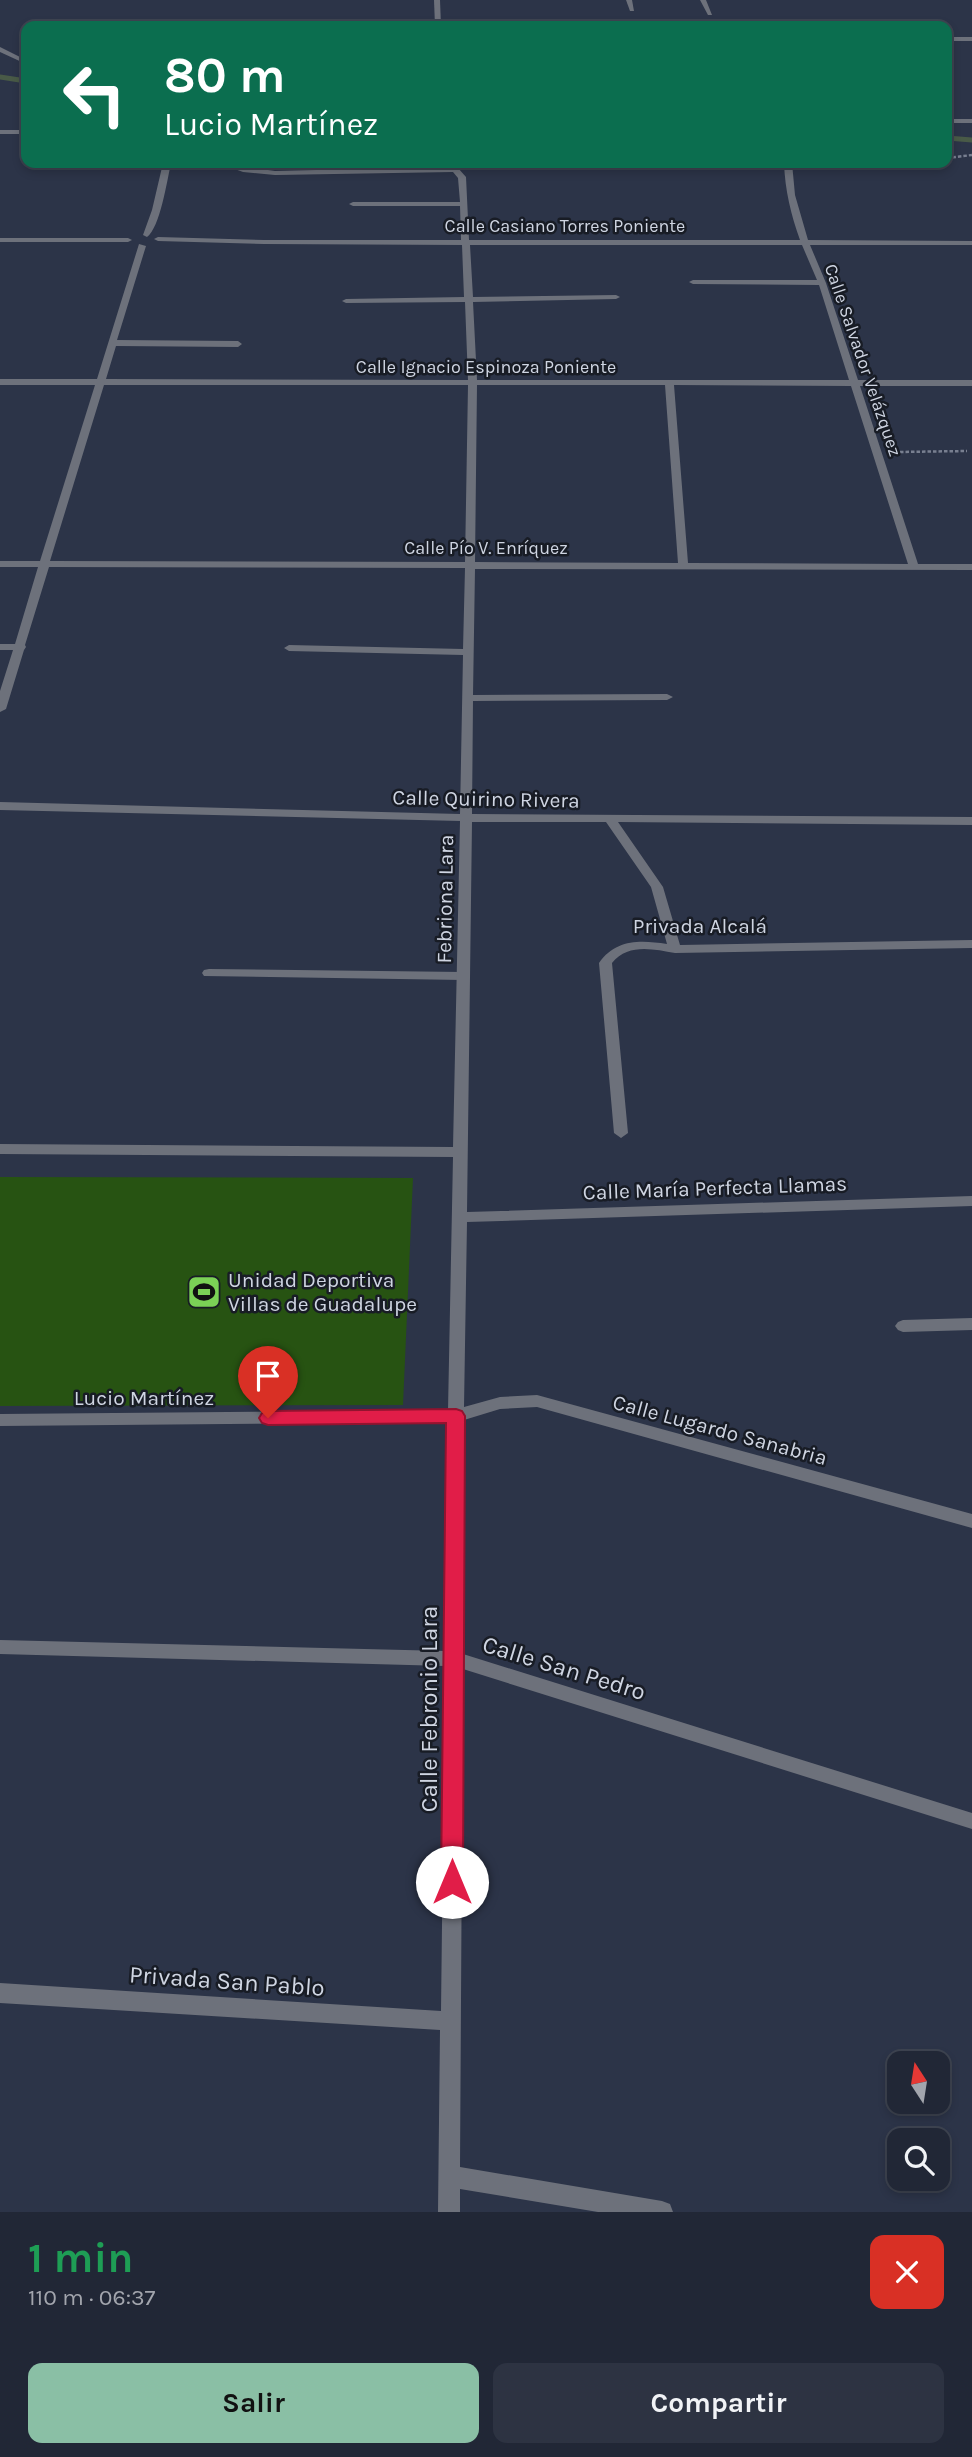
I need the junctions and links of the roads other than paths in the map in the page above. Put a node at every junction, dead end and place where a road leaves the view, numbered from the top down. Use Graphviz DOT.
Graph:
graph roads {
  1 [pos="437,0"];
  2 [pos="629,0"];
  3 [pos="703,0"];
  4 [pos="632,10"];
  5 [pos="710,14"];
  6 [pos="438,21"];
  7 [pos="972,38"];
  8 [pos="952,39"];
  9 [pos="0,48"];
  10 [pos="13,48"];
  11 [pos="21,59"];
  12 [pos="952,121"];
  13 [pos="972,121"];
  14 [pos="0,132"];
  15 [pos="21,132"];
  16 [pos="166,168"];
  17 [pos="237,168"];
  18 [pos="788,168"];
  19 [pos="353,204"];
  20 [pos="463,204"];
  21 [pos="147,235"];
  22 [pos="159,239"];
  23 [pos="0,240"];
  24 [pos="128,240"];
  25 [pos="465,240"];
  26 [pos="803,242"];
  27 [pos="972,243"];
  28 [pos="142,246"];
  29 [pos="693,282"];
  30 [pos="822,283"];
  31 [pos="616,297"];
  32 [pos="468,298"];
  33 [pos="346,301"];
  34 [pos="113,343"];
  35 [pos="238,344"];
  36 [pos="0,382"];
  37 [pos="103,382"];
  38 [pos="473,382"];
  39 [pos="669,383"];
  40 [pos="856,383"];
  41 [pos="972,383"];
  42 [pos="0,564"];
  43 [pos="47,564"];
  44 [pos="470,566"];
  45 [pos="682,566"];
  46 [pos="914,567"];
  47 [pos="972,567"];
  48 [pos="0,647"];
  49 [pos="21,647"];
  50 [pos="289,648"];
  51 [pos="468,652"];
  52 [pos="4,691"];
  53 [pos="667,697"];
  54 [pos="468,698"];
  55 [pos="0,709"];
  56 [pos="0,806"];
  57 [pos="465,818"];
  58 [pos="610,820"];
  59 [pos="972,821"];
  60 [pos="972,944"];
  61 [pos="675,949"];
  62 [pos="209,973"];
  63 [pos="463,976"];
  64 [pos="621,1132"];
  65 [pos="0,1149"];
  66 [pos="460,1152"];
  67 [pos="972,1201"];
  68 [pos="459,1217"];
  69 [pos="972,1324"];
  70 [pos="903,1326"];
  71 [pos="456,1416"];
  72 [pos="0,1420"];
  73 [pos="972,1521"];
  74 [pos="0,1647"];
  75 [pos="454,1659"];
  76 [pos="972,1821"];
  77 [pos="0,1993"];
  78 [pos="451,2021"];
  79 [pos="450,2176"];
  80 [pos="449,2212"];
  81 [pos="662,2212"];
  1 -- 6 [label="street"];
  2 -- 4 [label="street"];
  3 -- 5 [label="street"];
  7 -- 8 [label="street"];
  9 -- 10 [label="street"];
  9 -- 11 [label="street"];
  12 -- 13 [label="street"];
  14 -- 15 [label="street"];
  16 -- 21 [label="street"];
  17 -- 20 [label="street, Febriona Lara"];
  18 -- 26 [label="street, Calle Salvador Velázquez"];
  19 -- 20 [label="street"];
  20 -- 25 [label="street, Febriona Lara"];
  21 -- 22 [label="street"];
  21 -- 24 [label="street"];
  22 -- 25 [label="street, Calle Casiano Torres Poniente"];
  22 -- 28 [label="street"];
  23 -- 24 [label="street"];
  24 -- 28 [label="street"];
  25 -- 26 [label="street, Calle Casiano Torres Poniente"];
  25 -- 32 [label="street, Febriona Lara"];
  26 -- 27 [label="street, Calle Casiano Torres Poniente"];
  26 -- 30 [label="street, Calle Salvador Velázquez"];
  28 -- 34 [label="street"];
  29 -- 30 [label="street"];
  30 -- 40 [label="street, Calle Salvador Velázquez"];
  31 -- 32 [label="street"];
  32 -- 33 [label="street"];
  32 -- 38 [label="street, Febriona Lara"];
  34 -- 35 [label="street"];
  34 -- 37 [label="street"];
  36 -- 37 [label="street, Calle Ignacio Espinoza Poniente"];
  37 -- 38 [label="street, Calle Ignacio Espinoza Poniente"];
  37 -- 43 [label="street"];
  38 -- 39 [label="street, Calle Ignacio Espinoza Poniente"];
  38 -- 44 [label="street, Febriona Lara"];
  39 -- 40 [label="street, Calle Ignacio Espinoza Poniente"];
  39 -- 45 [label="street"];
  40 -- 41 [label="street, Calle Ignacio Espinoza Poniente"];
  40 -- 46 [label="street, Calle Salvador Velázquez"];
  42 -- 43 [label="street, Calle Pío V. Enríquez"];
  43 -- 44 [label="street, Calle Pío V. Enríquez"];
  43 -- 49 [label="street"];
  44 -- 45 [label="street, Calle Pío V. Enríquez"];
  44 -- 51 [label="street, Febriona Lara"];
  45 -- 46 [label="street, Calle Pío V. Enríquez"];
  46 -- 47 [label="street, Calle Pío V. Enríquez"];
  48 -- 49 [label="street"];
  49 -- 52 [label="street"];
  50 -- 51 [label="street"];
  51 -- 54 [label="street, Febriona Lara"];
  52 -- 55 [label="street"];
  53 -- 54 [label="street"];
  54 -- 57 [label="street, Febriona Lara"];
  56 -- 57 [label="street, Calle Quirino Rivera"];
  57 -- 58 [label="street, Calle Quirino Rivera"];
  57 -- 63 [label="street, Febriona Lara"];
  58 -- 59 [label="street, Calle Quirino Rivera"];
  58 -- 61 [label="street"];
  60 -- 61 [label="street, Privada Alcalá"];
  61 -- 64 [label="street, Privada Alcalá"];
  62 -- 63 [label="street"];
  63 -- 66 [label="street, Febriona Lara"];
  65 -- 66 [label="street"];
  66 -- 68 [label="street, Febriona Lara"];
  67 -- 68 [label="street, Calle María Perfecta Llamas"];
  68 -- 71 [label="street, Febriona Lara"];
  69 -- 70 [label="street"];
  71 -- 72 [label="street, Lucio Martínez"];
  71 -- 73 [label="street, Calle Lugardo Sanabria"];
  71 -- 75 [label="street, Calle Febronio Lara"];
  74 -- 75 [label="street, Calle San Pedro"];
  75 -- 76 [label="street, Calle San Pedro"];
  75 -- 78 [label="street, Calle Febronio Lara"];
  77 -- 78 [label="street, Privada San Pablo"];
  78 -- 79 [label="street, Calle Febronio Lara"];
  79 -- 80 [label="street, Calle Febronio Lara"];
  79 -- 81 [label="street"];
}
